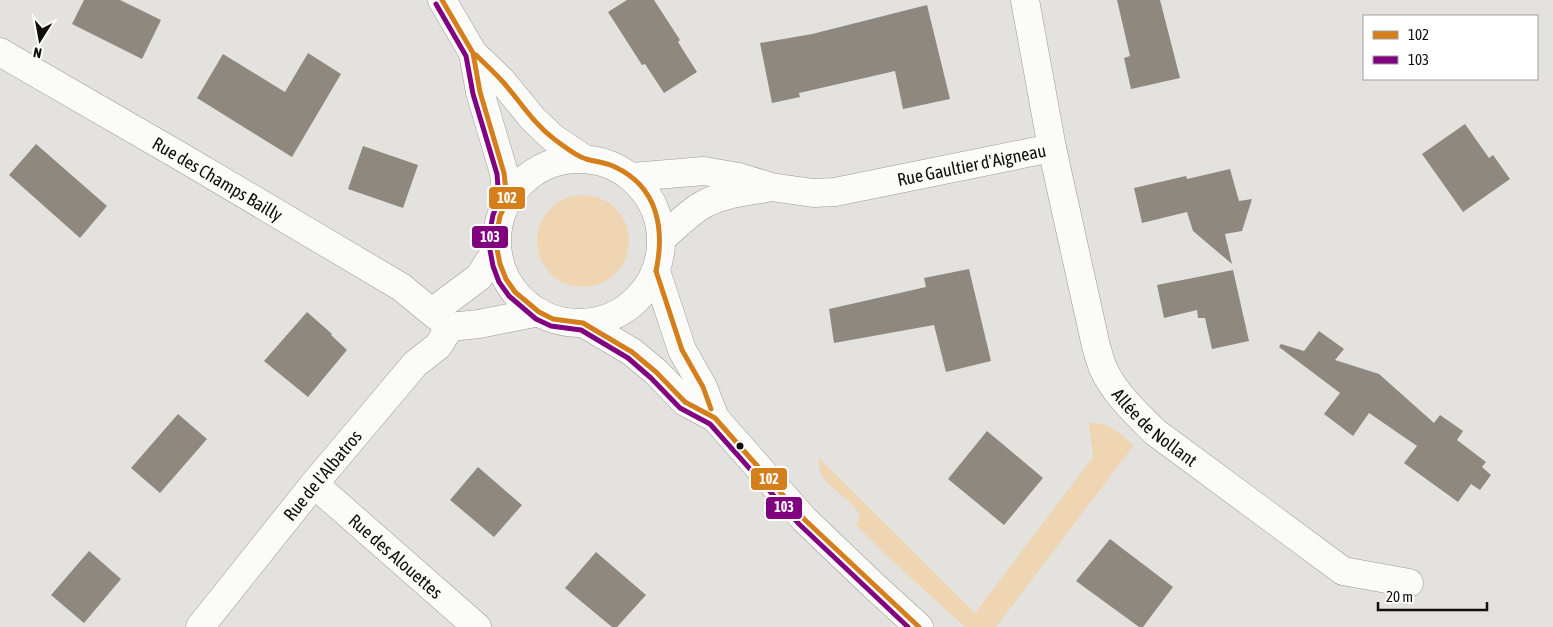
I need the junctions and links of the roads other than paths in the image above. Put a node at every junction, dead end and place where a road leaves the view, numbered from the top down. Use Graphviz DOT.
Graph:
graph roads {
  1 [pos="442,0"];
  2 [pos="1025,0"];
  3 [pos="0,52"];
  4 [pos="474,53"];
  5 [pos="1052,148"];
  6 [pos="583,158"];
  7 [pos="632,177"];
  8 [pos="771,187"];
  9 [pos="507,201"];
  10 [pos="662,238"];
  11 [pos="497,248"];
  12 [pos="656,272"];
  13 [pos="539,312"];
  14 [pos="441,319"];
  15 [pos="583,323"];
  16 [pos="715,418"];
  17 [pos="314,484"];
  18 [pos="1409,583"];
  19 [pos="200,627"];
  20 [pos="477,627"];
  21 [pos="919,627"];
  1 -- 4 [label="street"];
  2 -- 5 [label="street, Rue Gaultier d'Aigneau"];
  3 -- 14 [label="street, Rue des Champs Bailly"];
  4 -- 6 [label="street"];
  4 -- 9 [label="street"];
  5 -- 8 [label="street, Rue Gaultier d'Aigneau"];
  5 -- 18 [label="street, Allée de Nollant"];
  6 -- 7 [label="street"];
  6 -- 9 [label="street"];
  7 -- 8 [label="street, Rue Gaultier d'Aigneau"];
  7 -- 10 [label="street"];
  8 -- 10 [label="street, Rue Gaultier d'Aigneau"];
  9 -- 11 [label="street"];
  10 -- 12 [label="street"];
  11 -- 13 [label="street"];
  11 -- 14 [label="street"];
  12 -- 15 [label="street"];
  12 -- 16 [label="street"];
  13 -- 14 [label="street"];
  13 -- 15 [label="street"];
  14 -- 17 [label="street, Rue de l'Albatros"];
  15 -- 16 [label="street"];
  16 -- 21 [label="street"];
  17 -- 19 [label="street, Rue de l'Albatros"];
  17 -- 20 [label="street, Rue des Alouettes"];
}
